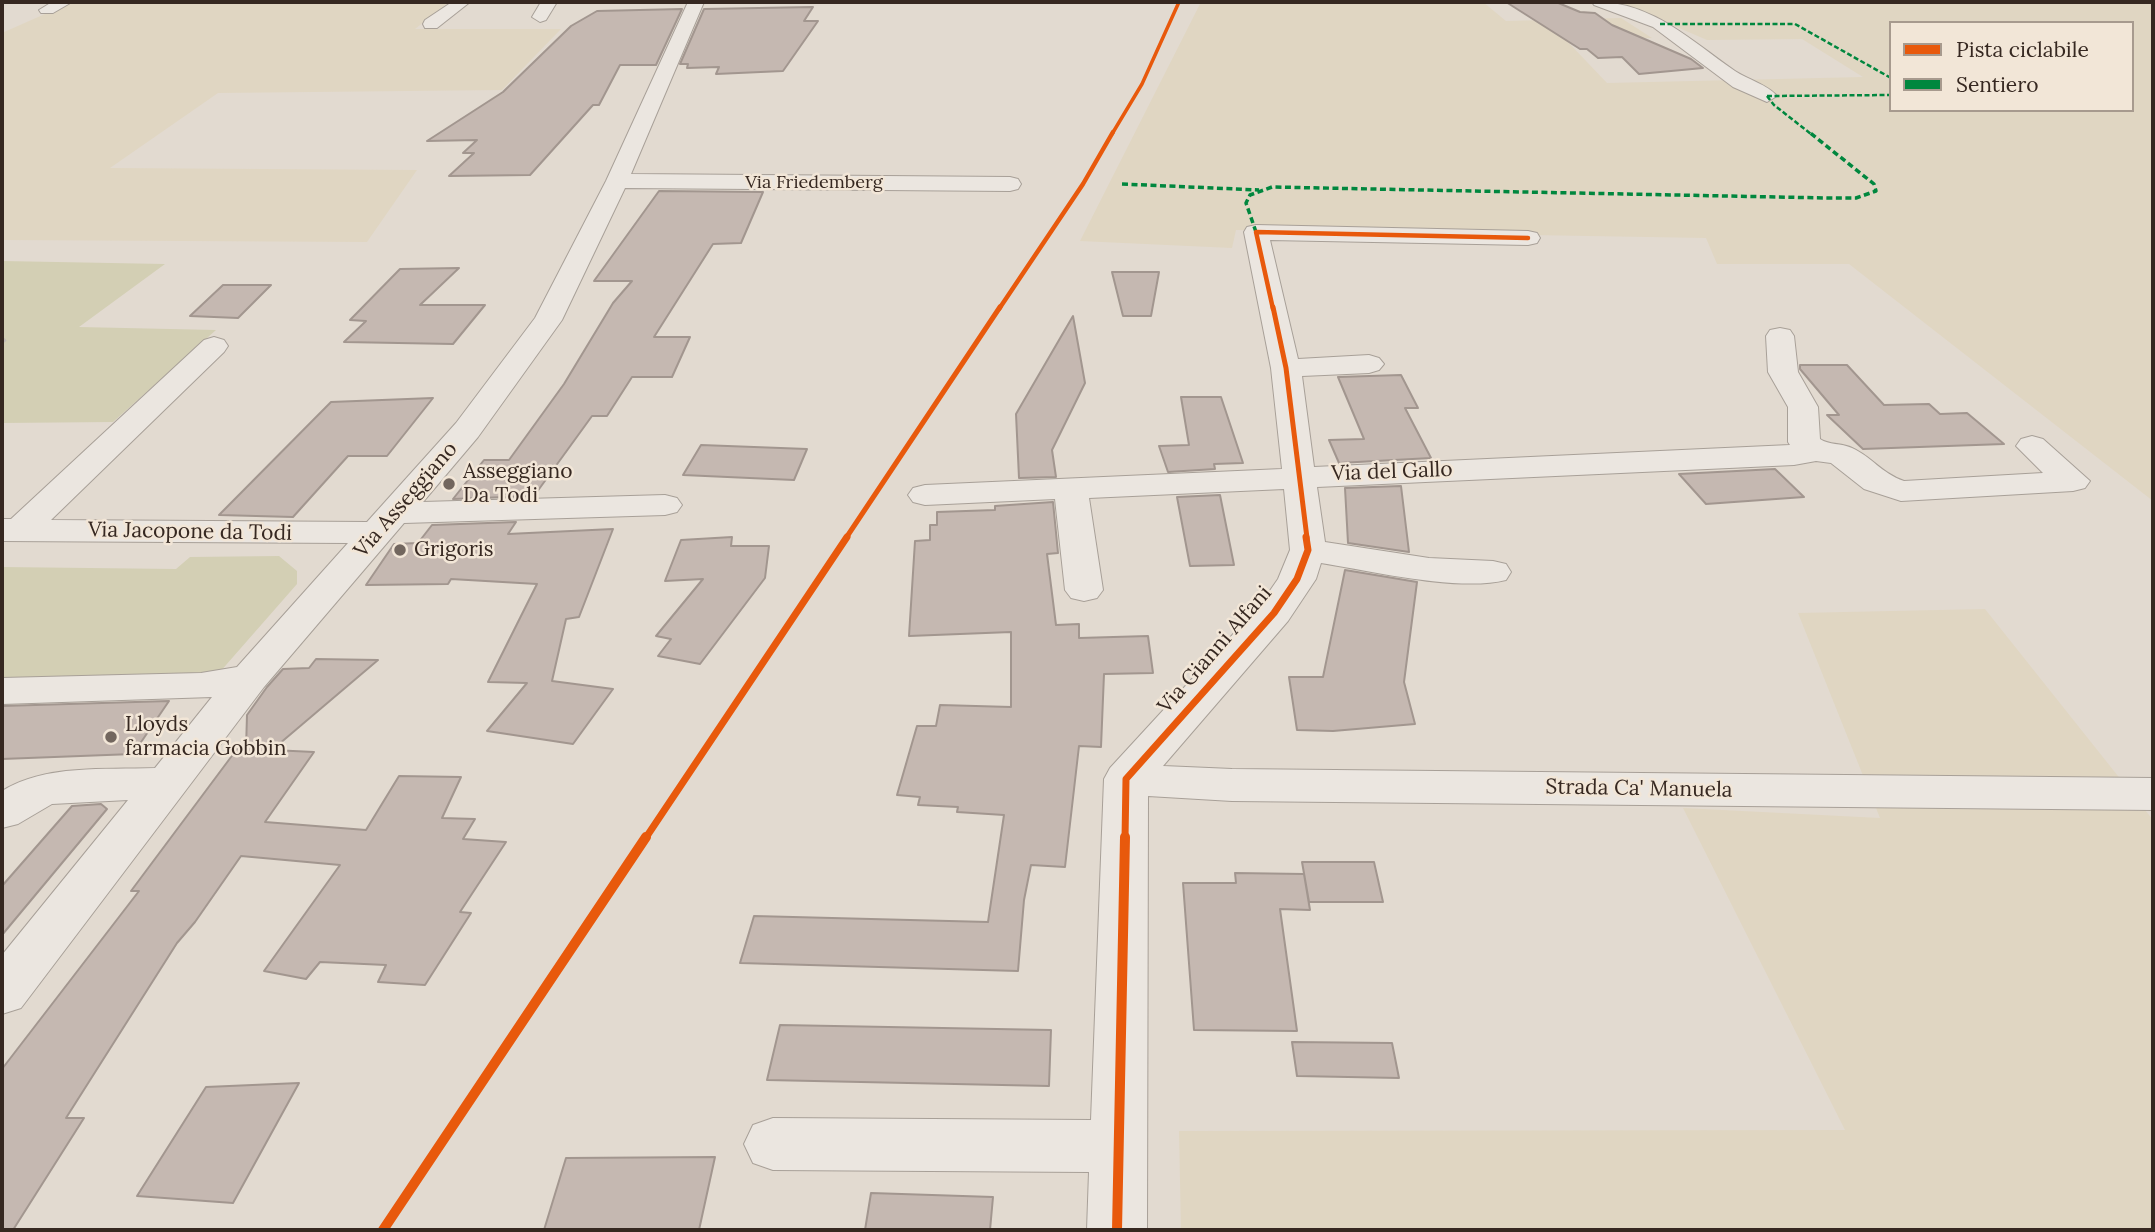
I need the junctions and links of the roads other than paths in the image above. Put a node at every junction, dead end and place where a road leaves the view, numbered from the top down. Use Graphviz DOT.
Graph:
graph roads {
  1 [pos="64,2"];
  2 [pos="462,2"];
  3 [pos="549,2"];
  4 [pos="696,2"];
  5 [pos="1600,2"];
  6 [pos="47,10"];
  7 [pos="540,17"];
  8 [pos="431,24"];
  9 [pos="1767,96"];
  10 [pos="617,181"];
  11 [pos="1010,184"];
  12 [pos="1528,238"];
  13 [pos="1780,336"];
  14 [pos="214,346"];
  15 [pos="1369,364"];
  16 [pos="1286,368"];
  17 [pos="2032,446"];
  18 [pos="1816,451"];
  19 [pos="1297,476"];
  20 [pos="1071,488"];
  21 [pos="925,495"];
  22 [pos="665,505"];
  23 [pos="387,523"];
  24 [pos="11,530"];
  25 [pos="1308,550"];
  26 [pos="1493,572"];
  27 [pos="1084,590"];
  28 [pos="250,678"];
  29 [pos="2,691"];
  30 [pos="1126,779"];
  31 [pos="164,783"];
  32 [pos="2153,794"];
  33 [pos="2,812"];
  34 [pos="19,949"];
  35 [pos="2,993"];
  36 [pos="773,1144"];
  37 [pos="1117,1146"];
  38 [pos="1117,1230"];
  1 -- 6 [label="street"];
  2 -- 8 [label="street"];
  3 -- 7 [label="street"];
  4 -- 10 [label="street, Via Asseggiano"];
  5 -- 9 [label="street"];
  10 -- 11 [label="street, Via Friedemberg"];
  10 -- 23 [label="street, Via Asseggiano"];
  12 -- 16 [label="street"];
  13 -- 18 [label="street"];
  14 -- 24 [label="street"];
  15 -- 16 [label="street"];
  16 -- 19 [label="street"];
  17 -- 18 [label="street"];
  18 -- 19 [label="street, Via del Gallo"];
  19 -- 20 [label="street, Via del Gallo"];
  19 -- 25 [label="street"];
  20 -- 21 [label="street, Via del Gallo"];
  20 -- 27 [label="street"];
  22 -- 23 [label="street, Via Jacopone da Todi"];
  23 -- 24 [label="street, Via Jacopone da Todi"];
  23 -- 28 [label="street, Via Asseggiano"];
  25 -- 26 [label="street"];
  25 -- 30 [label="street, Via Gianni Alfani"];
  28 -- 29 [label="street"];
  28 -- 31 [label="street, Via Asseggiano"];
  30 -- 32 [label="street, Strada Ca' Manuela"];
  30 -- 37 [label="street"];
  31 -- 33 [label="street"];
  31 -- 34 [label="street, Via Asseggiano"];
  34 -- 35 [label="street, Via Asseggiano"];
  36 -- 37 [label="street"];
  37 -- 38 [label="street"];
}
